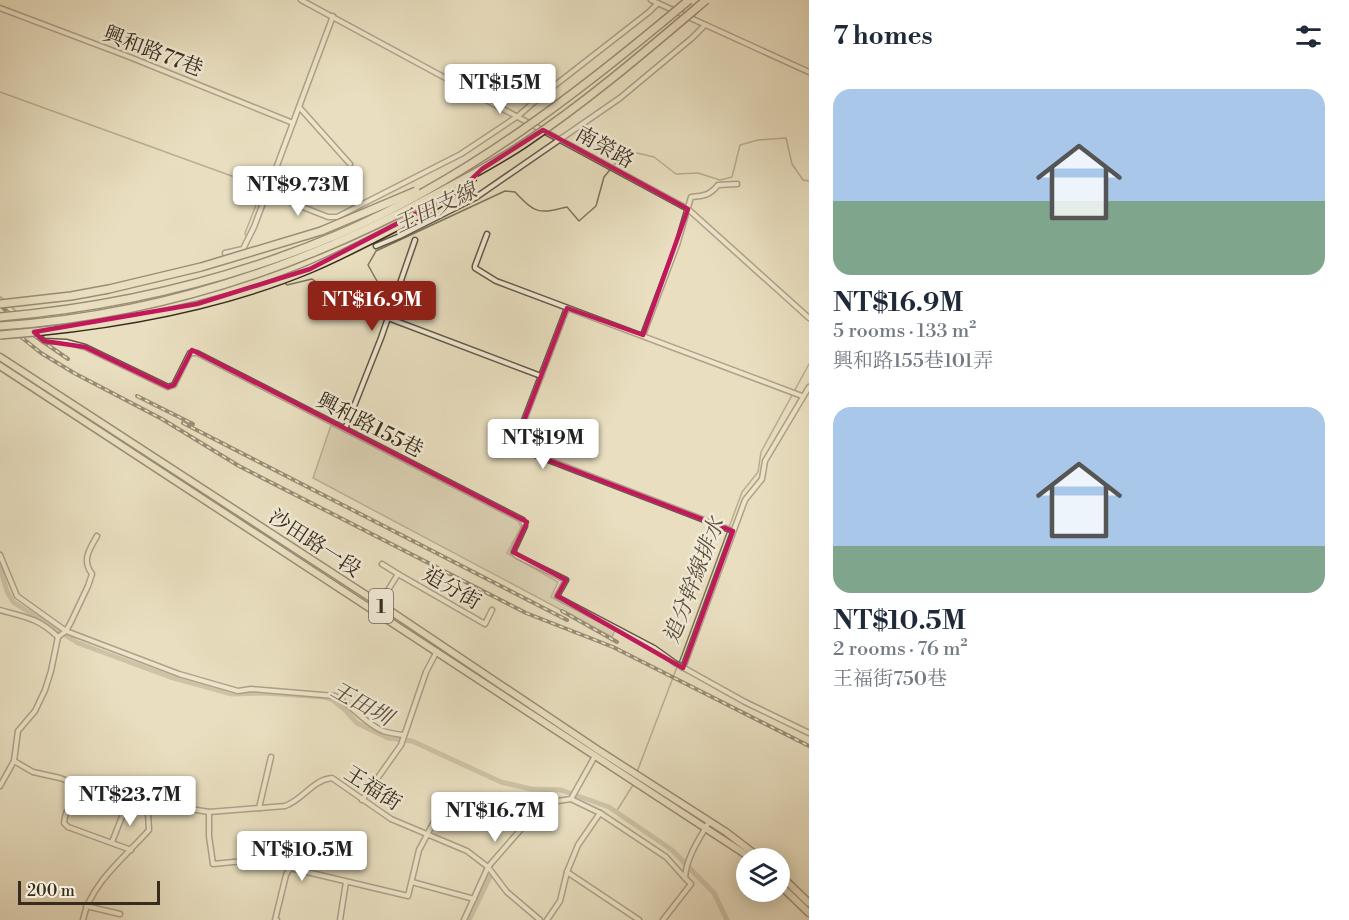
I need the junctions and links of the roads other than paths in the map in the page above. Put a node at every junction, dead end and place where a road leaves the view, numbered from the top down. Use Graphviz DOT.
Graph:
graph roads {
  1 [pos="301,0"];
  2 [pos="651,0"];
  3 [pos="689,0"];
  4 [pos="706,0"];
  5 [pos="658,3"];
  6 [pos="0,8"];
  7 [pos="333,16"];
  8 [pos="705,25"];
  9 [pos="809,72"];
  10 [pos="299,108"];
  11 [pos="518,116"];
  12 [pos="293,123"];
  13 [pos="560,139"];
  14 [pos="350,164"];
  15 [pos="482,169"];
  16 [pos="737,184"];
  17 [pos="430,187"];
  18 [pos="267,193"];
  19 [pos="688,209"];
  20 [pos="487,234"];
  21 [pos="415,240"];
  22 [pos="376,246"];
  23 [pos="225,253"];
  24 [pos="0,302"];
  25 [pos="567,308"];
  26 [pos="0,317"];
  27 [pos="388,318"];
  28 [pos="809,318"];
  29 [pos="0,326"];
  30 [pos="0,335"];
  31 [pos="643,335"];
  32 [pos="0,357"];
  33 [pos="0,366"];
  34 [pos="541,376"];
  35 [pos="809,387"];
  36 [pos="802,396"];
  37 [pos="345,429"];
  38 [pos="733,531"];
  39 [pos="97,536"];
  40 [pos="0,555"];
  41 [pos="382,564"];
  42 [pos="398,574"];
  43 [pos="380,604"];
  44 [pos="0,610"];
  45 [pos="492,610"];
  46 [pos="375,611"];
  47 [pos="66,631"];
  48 [pos="58,637"];
  49 [pos="437,651"];
  50 [pos="683,668"];
  51 [pos="515,700"];
  52 [pos="809,734"];
  53 [pos="403,735"];
  54 [pos="597,753"];
  55 [pos="271,757"];
  56 [pos="14,761"];
  57 [pos="76,784"];
  58 [pos="0,786"];
  59 [pos="570,799"];
  60 [pos="362,800"];
  61 [pos="446,801"];
  62 [pos="127,804"];
  63 [pos="146,807"];
  64 [pos="259,808"];
  65 [pos="209,812"];
  66 [pos="600,813"];
  67 [pos="708,825"];
  68 [pos="428,835"];
  69 [pos="112,842"];
  70 [pos="738,848"];
  71 [pos="744,848"];
  72 [pos="131,850"];
  73 [pos="254,860"];
  74 [pos="488,867"];
  75 [pos="567,872"];
  76 [pos="685,878"];
  77 [pos="346,882"];
  78 [pos="411,882"];
  79 [pos="790,885"];
  80 [pos="790,895"];
  81 [pos="474,898"];
  82 [pos="809,903"];
  83 [pos="86,906"];
  84 [pos="809,913"];
  85 [pos="120,914"];
  86 [pos="83,920"];
  87 [pos="277,920"];
  88 [pos="340,920"];
  89 [pos="464,920"];
  90 [pos="540,920"];
  91 [pos="547,920"];
  92 [pos="639,920"];
  93 [pos="663,920"];
  1 -- 7 [label="street, 南榮路"];
  2 -- 5 [label="street"];
  3 -- 17 [label="highway, bridge"];
  4 -- 15 [label="highway, bridge"];
  5 -- 8 [label="street"];
  5 -- 11 [label="street"];
  6 -- 12 [label="street, 興和路77巷"];
  7 -- 10 [label="street"];
  7 -- 11 [label="street, 南榮路"];
  8 -- 9 [label="street"];
  8 -- 13 [label="street"];
  10 -- 12 [label="street"];
  10 -- 14 [label="street"];
  11 -- 13 [label="street, 南榮路"];
  11 -- 18 [label="street"];
  12 -- 18 [label="street"];
  13 -- 19 [label="street, 南榮路"];
  13 -- 22 [label="street"];
  15 -- 29 [label="highway, bridge"];
  15 -- 30 [label="highway, bridge"];
  16 -- 19 [label="street"];
  17 -- 24 [label="highway, bridge"];
  17 -- 26 [label="highway, bridge"];
  18 -- 23 [label="street"];
  19 -- 28 [label="street, 南榮路"];
  19 -- 31 [label="street"];
  20 -- 25 [label="street"];
  21 -- 27 [label="street"];
  24 -- 37 [label="street, 興和路155巷"];
  25 -- 31 [label="street"];
  25 -- 34 [label="street"];
  27 -- 34 [label="street"];
  27 -- 37 [label="street"];
  31 -- 36 [label="street"];
  32 -- 43 [label="main road, 沙田路一段 / 1"];
  33 -- 46 [label="main road, 沙田路一段 / 1"];
  34 -- 38 [label="street"];
  35 -- 36 [label="street"];
  36 -- 38 [label="street"];
  37 -- 50 [label="street, 興和路155巷"];
  38 -- 50 [label="street"];
  39 -- 47 [label="street"];
  40 -- 47 [label="street"];
  41 -- 42 [label="street"];
  42 -- 43 [label="street, 追分街"];
  42 -- 45 [label="street, 追分街"];
  43 -- 46 [label="street, 追分街"];
  43 -- 51 [label="main road, 沙田路一段 / 1"];
  44 -- 48 [label="street"];
  46 -- 49 [label="main road, 沙田路一段 / 1"];
  47 -- 48 [label="street"];
  47 -- 53 [label="street"];
  48 -- 56 [label="street"];
  49 -- 51 [label="main road, 沙田路一段 / 1"];
  49 -- 53 [label="street"];
  50 -- 52 [label="street"];
  51 -- 54 [label="main road, 沙田路一段 / 1"];
  53 -- 60 [label="street"];
  54 -- 59 [label="street"];
  54 -- 67 [label="main road, 沙田路一段 / 1"];
  55 -- 64 [label="street"];
  56 -- 57 [label="street, 王福街"];
  56 -- 58 [label="street"];
  57 -- 62 [label="street, 王福街"];
  57 -- 69 [label="street"];
  59 -- 66 [label="street"];
  59 -- 74 [label="street"];
  60 -- 64 [label="street, 王福街"];
  60 -- 68 [label="street, 王福街"];
  61 -- 68 [label="street"];
  62 -- 63 [label="street, 王福街"];
  62 -- 69 [label="street"];
  63 -- 65 [label="street, 王福街"];
  63 -- 72 [label="street"];
  64 -- 65 [label="street, 王福街"];
  65 -- 73 [label="street"];
  66 -- 75 [label="street"];
  66 -- 76 [label="street"];
  67 -- 70 [label="main road, 沙田路一段 / 1"];
  67 -- 71 [label="main road, 沙田路一段 / 1"];
  67 -- 76 [label="street"];
  68 -- 74 [label="street, 王福街"];
  68 -- 78 [label="street"];
  69 -- 72 [label="street"];
  72 -- 83 [label="street"];
  74 -- 81 [label="street"];
  74 -- 90 [label="street, 王福街"];
  75 -- 91 [label="street"];
  75 -- 92 [label="street"];
  76 -- 93 [label="street"];
  77 -- 78 [label="street"];
  77 -- 87 [label="street"];
  77 -- 88 [label="street"];
  78 -- 81 [label="street"];
  79 -- 82 [label="main road"];
  80 -- 84 [label="main road"];
  81 -- 89 [label="street"];
  83 -- 85 [label="street"];
  83 -- 86 [label="street"];
}
